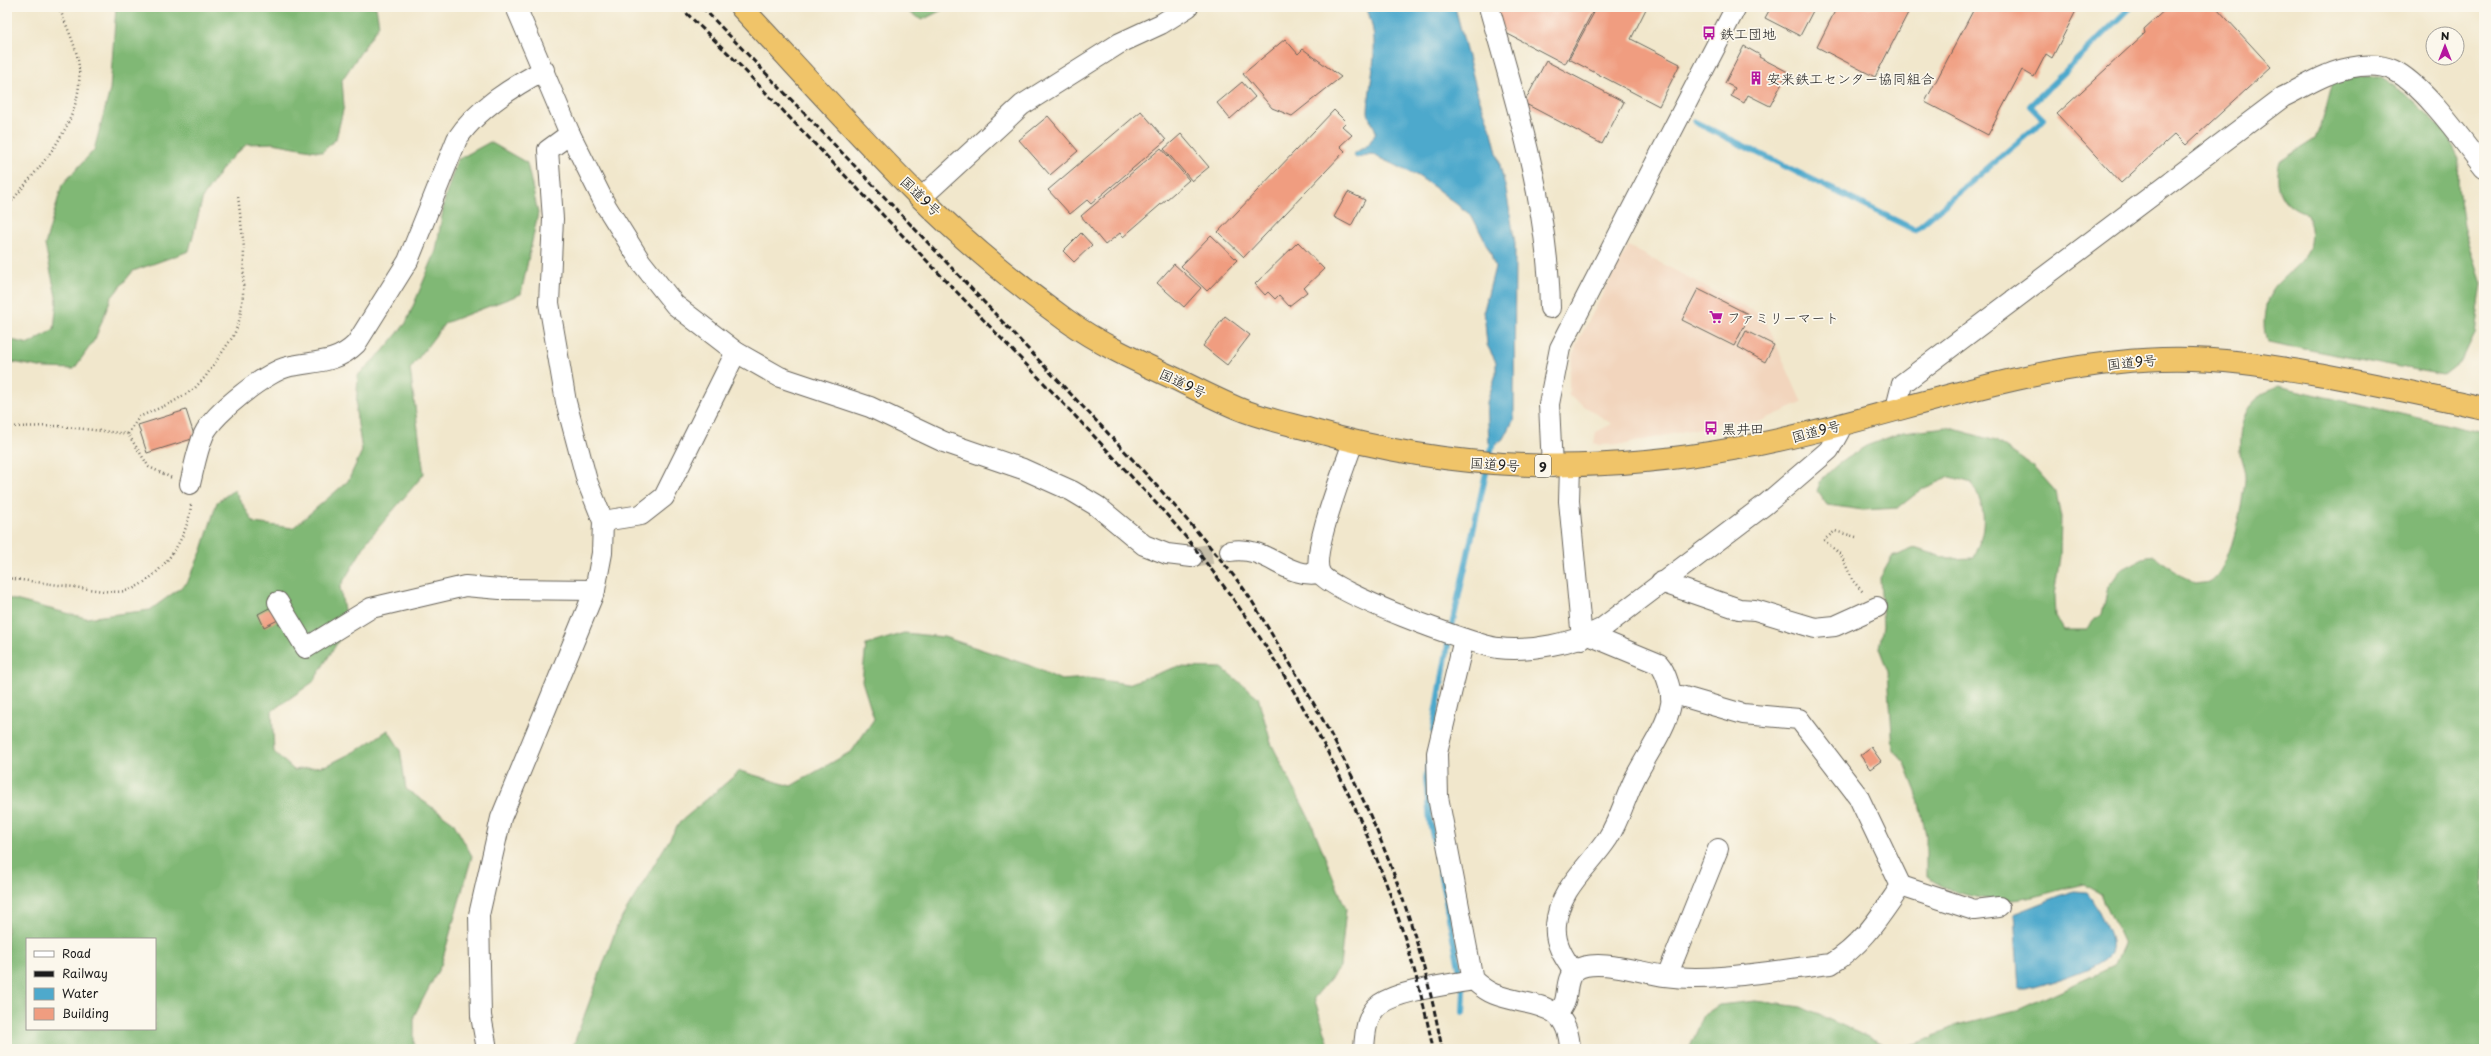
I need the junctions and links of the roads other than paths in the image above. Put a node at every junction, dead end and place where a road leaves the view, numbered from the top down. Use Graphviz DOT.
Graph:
graph roads {
  1 [pos="516,7"];
  2 [pos="741,7"];
  3 [pos="1188,7"];
  4 [pos="1489,7"];
  5 [pos="1736,7"];
  6 [pos="544,70"];
  7 [pos="570,134"];
  8 [pos="2484,168"];
  9 [pos="921,198"];
  10 [pos="1550,308"];
  11 [pos="736,352"];
  12 [pos="1896,408"];
  13 [pos="2484,408"];
  14 [pos="1839,425"];
  15 [pos="1353,442"];
  16 [pos="1561,466"];
  17 [pos="190,484"];
  18 [pos="603,522"];
  19 [pos="1230,551"];
  20 [pos="1192,557"];
  21 [pos="1320,573"];
  22 [pos="1661,582"];
  23 [pos="595,590"];
  24 [pos="278,602"];
  25 [pos="1877,608"];
  26 [pos="1455,635"];
  27 [pos="1585,637"];
  28 [pos="1671,697"];
  29 [pos="1718,849"];
  30 [pos="1901,886"];
  31 [pos="1999,907"];
  32 [pos="1574,972"];
  33 [pos="1667,976"];
  34 [pos="1473,980"];
  35 [pos="1558,1014"];
  36 [pos="487,1049"];
  37 [pos="1364,1049"];
  38 [pos="1570,1049"];
  1 -- 6 [label="street"];
  2 -- 9 [label="highway, 国道9号 / 9"];
  3 -- 9 [label="street"];
  4 -- 10 [label="street"];
  5 -- 16 [label="street"];
  6 -- 7 [label="street"];
  6 -- 17 [label="street"];
  7 -- 11 [label="street"];
  7 -- 18 [label="street"];
  8 -- 12 [label="street"];
  9 -- 15 [label="highway, 国道9号 / 9"];
  11 -- 18 [label="street"];
  11 -- 20 [label="street"];
  12 -- 13 [label="highway, 国道9号 / 9"];
  12 -- 14 [label="highway, 国道9号 / 9"];
  14 -- 16 [label="highway, 国道9号 / 9"];
  14 -- 22 [label="street"];
  15 -- 16 [label="highway, 国道9号 / 9"];
  15 -- 21 [label="street"];
  16 -- 27 [label="street"];
  18 -- 23 [label="street"];
  19 -- 21 [label="street"];
  21 -- 26 [label="street"];
  22 -- 25 [label="street"];
  22 -- 27 [label="street"];
  23 -- 24 [label="street"];
  23 -- 36 [label="street"];
  26 -- 27 [label="street"];
  26 -- 34 [label="street"];
  27 -- 28 [label="street"];
  28 -- 30 [label="street"];
  28 -- 32 [label="street"];
  29 -- 33 [label="street"];
  30 -- 31 [label="street"];
  30 -- 33 [label="street"];
  32 -- 33 [label="street"];
  32 -- 35 [label="street"];
  34 -- 35 [label="street"];
  34 -- 37 [label="street"];
  35 -- 38 [label="street"];
}
